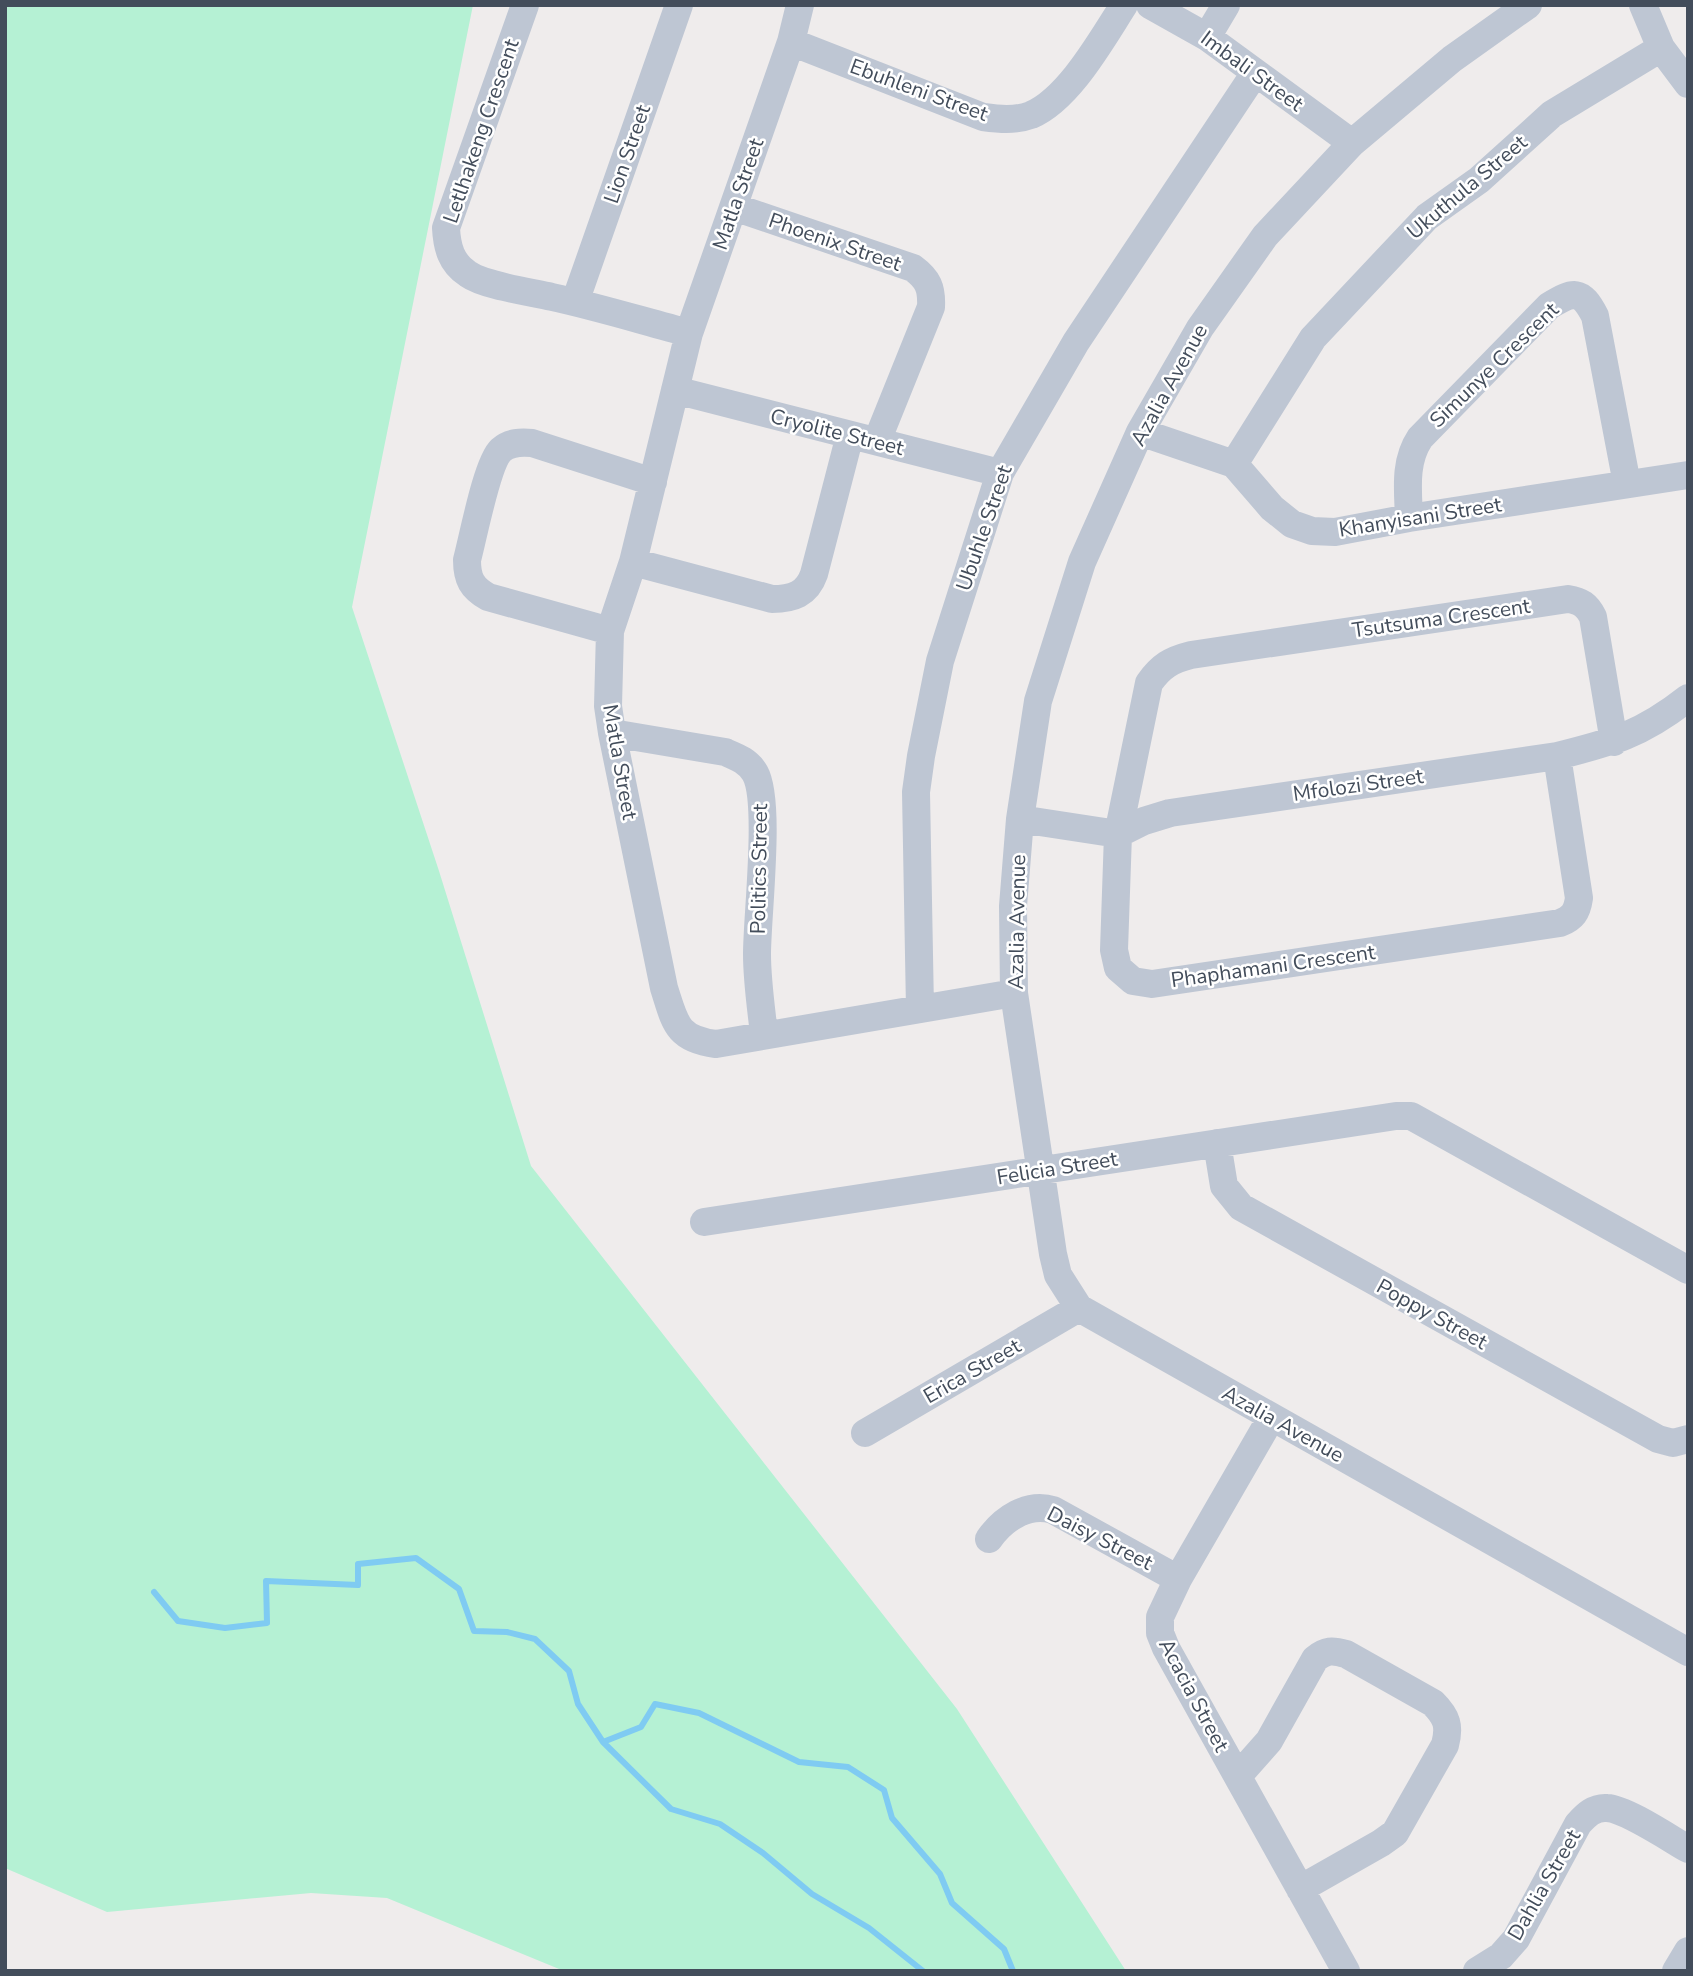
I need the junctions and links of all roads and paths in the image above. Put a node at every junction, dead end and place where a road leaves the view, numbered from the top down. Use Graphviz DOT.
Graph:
graph roads {
  1 [pos="525,5"];
  2 [pos="679,5"];
  3 [pos="800,5"];
  4 [pos="1124,5"];
  5 [pos="1150,5"];
  6 [pos="1226,5"];
  7 [pos="1528,5"];
  8 [pos="1643,5"];
  9 [pos="1207,37"];
  10 [pos="790,42"];
  11 [pos="1661,48"];
  12 [pos="1255,73"];
  13 [pos="1688,83"];
  14 [pos="1352,143"];
  15 [pos="734,207"];
  16 [pos="575,302"];
  17 [pos="689,333"];
  18 [pos="675,390"];
  19 [pos="1140,432"];
  20 [pos="863,438"];
  21 [pos="1234,464"];
  22 [pos="1000,472"];
  23 [pos="1688,475"];
  24 [pos="653,482"];
  25 [pos="1627,484"];
  26 [pos="1409,518"];
  27 [pos="634,562"];
  28 [pos="610,631"];
  29 [pos="1159,669"];
  30 [pos="1688,698"];
  31 [pos="612,733"];
  32 [pos="1614,741"];
  33 [pos="1557,757"];
  34 [pos="1020,819"];
  35 [pos="1118,834"];
  36 [pos="1014,993"];
  37 [pos="920,1009"];
  38 [pos="764,1034"];
  39 [pos="1217,1143"];
  40 [pos="1041,1170"];
  41 [pos="704,1222"];
  42 [pos="1688,1270"];
  43 [pos="1079,1308"];
  44 [pos="1271,1418"];
  45 [pos="865,1433"];
  46 [pos="1688,1439"];
  47 [pos="989,1539"];
  48 [pos="1178,1579"];
  49 [pos="1688,1652"];
  50 [pos="1238,1776"];
  51 [pos="1688,1849"];
  52 [pos="1300,1889"];
  53 [pos="1688,1951"];
  54 [pos="1346,1971"];
  55 [pos="1477,1971"];
  56 [pos="1676,1971"];
  1 -- 16 [label="street, Letlhakeng Crescent"];
  2 -- 16 [label="street, Lion Street"];
  3 -- 10 [label="street, Matla Street"];
  4 -- 10 [label="street, Ebuhleni Street"];
  5 -- 9 [label="street, Imbali Street"];
  6 -- 9 [label="street"];
  7 -- 14 [label="street, Azalia Avenue"];
  8 -- 11 [label="street"];
  9 -- 12 [label="street, Imbali Street"];
  10 -- 15 [label="street, Matla Street"];
  11 -- 13 [label="street"];
  11 -- 21 [label="street, Ukuthula Street"];
  12 -- 14 [label="street, Imbali Street"];
  12 -- 22 [label="street, Ubuhle Street"];
  14 -- 19 [label="street, Azalia Avenue"];
  15 -- 17 [label="street, Matla Street"];
  15 -- 20 [label="street, Phoenix Street"];
  16 -- 17 [label="street, Letlhakeng Crescent"];
  17 -- 18 [label="street, Matla Street"];
  18 -- 20 [label="street, Cryolite Street"];
  18 -- 24 [label="street, Matla Street"];
  19 -- 21 [label="street"];
  19 -- 34 [label="street, Azalia Avenue"];
  20 -- 22 [label="street, Cryolite Street"];
  20 -- 27 [label="street, Phoenix Street"];
  21 -- 26 [label="street, Khanyisani Street"];
  22 -- 37 [label="street, Ubuhle Street"];
  23 -- 25 [label="street, Khanyisani Street"];
  24 -- 27 [label="street, Matla Street"];
  24 -- 28 [label="street"];
  25 -- 26 [label="street, Khanyisani Street"];
  25 -- 26 [label="street, Simunye Crescent"];
  27 -- 28 [label="street, Matla Street"];
  28 -- 31 [label="street, Matla Street"];
  29 -- 32 [label="street, Tsutsuma Crescent"];
  29 -- 35 [label="street, Phaphamani Crescent"];
  30 -- 32 [label="street, Mfolozi Street"];
  31 -- 38 [label="street, Matla Street"];
  31 -- 38 [label="street, Politics Street"];
  32 -- 33 [label="street, Mfolozi Street"];
  33 -- 35 [label="street, Mfolozi Street"];
  33 -- 35 [label="street, Phaphamani Crescent"];
  34 -- 35 [label="street"];
  34 -- 36 [label="street, Azalia Avenue"];
  36 -- 37 [label="street, Matla Street"];
  36 -- 40 [label="street, Azalia Avenue"];
  37 -- 38 [label="street, Matla Street"];
  39 -- 40 [label="street, Felicia Street"];
  39 -- 42 [label="street, Felicia Street"];
  39 -- 46 [label="street, Poppy Street"];
  40 -- 41 [label="street, Felicia Street"];
  40 -- 43 [label="street, Azalia Avenue"];
  43 -- 44 [label="street, Azalia Avenue"];
  43 -- 45 [label="street, Erica Street"];
  44 -- 48 [label="street, Acacia Street"];
  44 -- 49 [label="street, Azalia Avenue"];
  47 -- 48 [label="street, Daisy Street"];
  48 -- 50 [label="street, Acacia Street"];
  50 -- 52 [label="street, Acacia Street"];
  50 -- 52 [label="street"];
  51 -- 55 [label="street, Dahlia Street"];
  52 -- 54 [label="street, Acacia Street"];
  53 -- 56 [label="street"];
}
